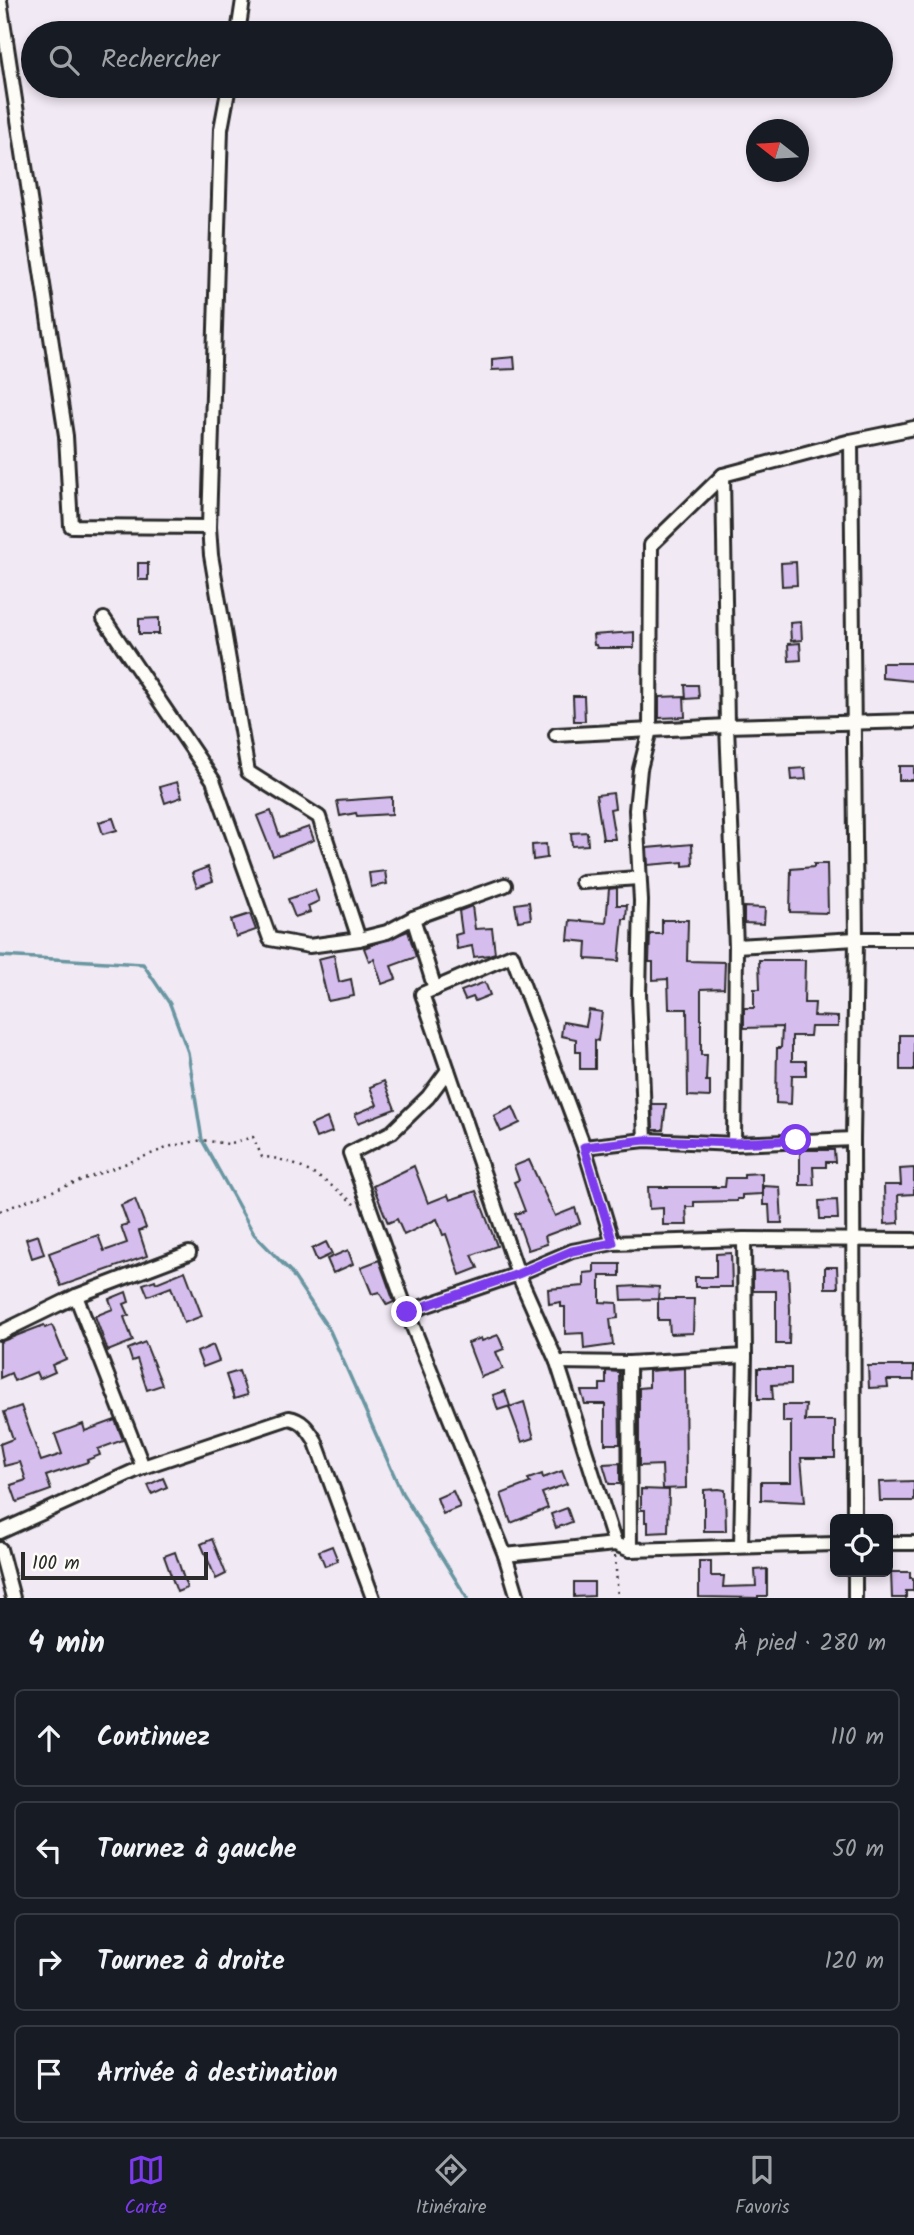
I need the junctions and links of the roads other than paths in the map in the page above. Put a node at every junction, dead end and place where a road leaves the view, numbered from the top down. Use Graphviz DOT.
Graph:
graph roads {
  1 [pos="243,0"];
  2 [pos="0,1"];
  3 [pos="240,21"];
  4 [pos="227,98"];
  5 [pos="914,428"];
  6 [pos="851,441"];
  7 [pos="723,475"];
  8 [pos="209,527"];
  9 [pos="104,619"];
  10 [pos="914,721"];
  11 [pos="854,722"];
  12 [pos="727,726"];
  13 [pos="650,730"];
  14 [pos="556,735"];
  15 [pos="638,878"];
  16 [pos="582,882"];
  17 [pos="505,886"];
  18 [pos="413,918"];
  19 [pos="359,939"];
  20 [pos="856,939"];
  21 [pos="914,939"];
  22 [pos="736,946"];
  23 [pos="435,989"];
  24 [pos="448,1070"];
  25 [pos="853,1139"];
  26 [pos="645,1140"];
  27 [pos="734,1143"];
  28 [pos="584,1147"];
  29 [pos="744,1239"];
  30 [pos="855,1240"];
  31 [pos="914,1240"];
  32 [pos="613,1243"];
  33 [pos="189,1253"];
  34 [pos="518,1274"];
  35 [pos="76,1296"];
  36 [pos="407,1312"];
  37 [pos="0,1333"];
  38 [pos="745,1356"];
  39 [pos="557,1362"];
  40 [pos="629,1363"];
  41 [pos="143,1467"];
  42 [pos="854,1514"];
  43 [pos="0,1531"];
  44 [pos="893,1543"];
  45 [pos="914,1543"];
  46 [pos="615,1544"];
  47 [pos="830,1544"];
  48 [pos="741,1546"];
  49 [pos="0,1549"];
  50 [pos="630,1550"];
  51 [pos="505,1555"];
  52 [pos="855,1577"];
  53 [pos="13,1598"];
  54 [pos="373,1598"];
  55 [pos="518,1598"];
  56 [pos="855,1598"];
  1 -- 3 [label="street"];
  2 -- 8 [label="street"];
  4 -- 8 [label="street"];
  5 -- 6 [label="street"];
  6 -- 7 [label="street"];
  6 -- 11 [label="street"];
  7 -- 12 [label="street"];
  7 -- 13 [label="street"];
  8 -- 19 [label="street"];
  9 -- 19 [label="street"];
  10 -- 11 [label="street"];
  11 -- 12 [label="street"];
  11 -- 20 [label="street"];
  12 -- 13 [label="street"];
  12 -- 22 [label="street"];
  13 -- 14 [label="street"];
  13 -- 15 [label="street"];
  15 -- 16 [label="street"];
  15 -- 26 [label="street"];
  17 -- 18 [label="street"];
  18 -- 19 [label="street"];
  18 -- 23 [label="street"];
  20 -- 21 [label="street"];
  20 -- 22 [label="street"];
  20 -- 25 [label="street"];
  22 -- 27 [label="street"];
  23 -- 24 [label="street"];
  23 -- 28 [label="street"];
  24 -- 34 [label="street"];
  24 -- 36 [label="street"];
  25 -- 27 [label="street"];
  25 -- 30 [label="street"];
  26 -- 27 [label="street"];
  26 -- 28 [label="street"];
  28 -- 32 [label="street"];
  29 -- 30 [label="street"];
  29 -- 32 [label="street"];
  29 -- 38 [label="street"];
  30 -- 31 [label="street"];
  30 -- 42 [label="street"];
  32 -- 34 [label="street"];
  33 -- 35 [label="street"];
  34 -- 36 [label="street"];
  34 -- 39 [label="street"];
  35 -- 37 [label="street"];
  35 -- 41 [label="street"];
  36 -- 51 [label="street"];
  38 -- 40 [label="street"];
  38 -- 48 [label="street"];
  39 -- 40 [label="street"];
  39 -- 46 [label="street"];
  40 -- 50 [label="street"];
  41 -- 43 [label="street"];
  41 -- 54 [label="street"];
  44 -- 45 [label="street"];
  46 -- 50 [label="street"];
  46 -- 51 [label="street"];
  47 -- 48 [label="street"];
  48 -- 50 [label="street"];
  49 -- 53 [label="street"];
  51 -- 55 [label="street"];
  52 -- 56 [label="street"];
}
